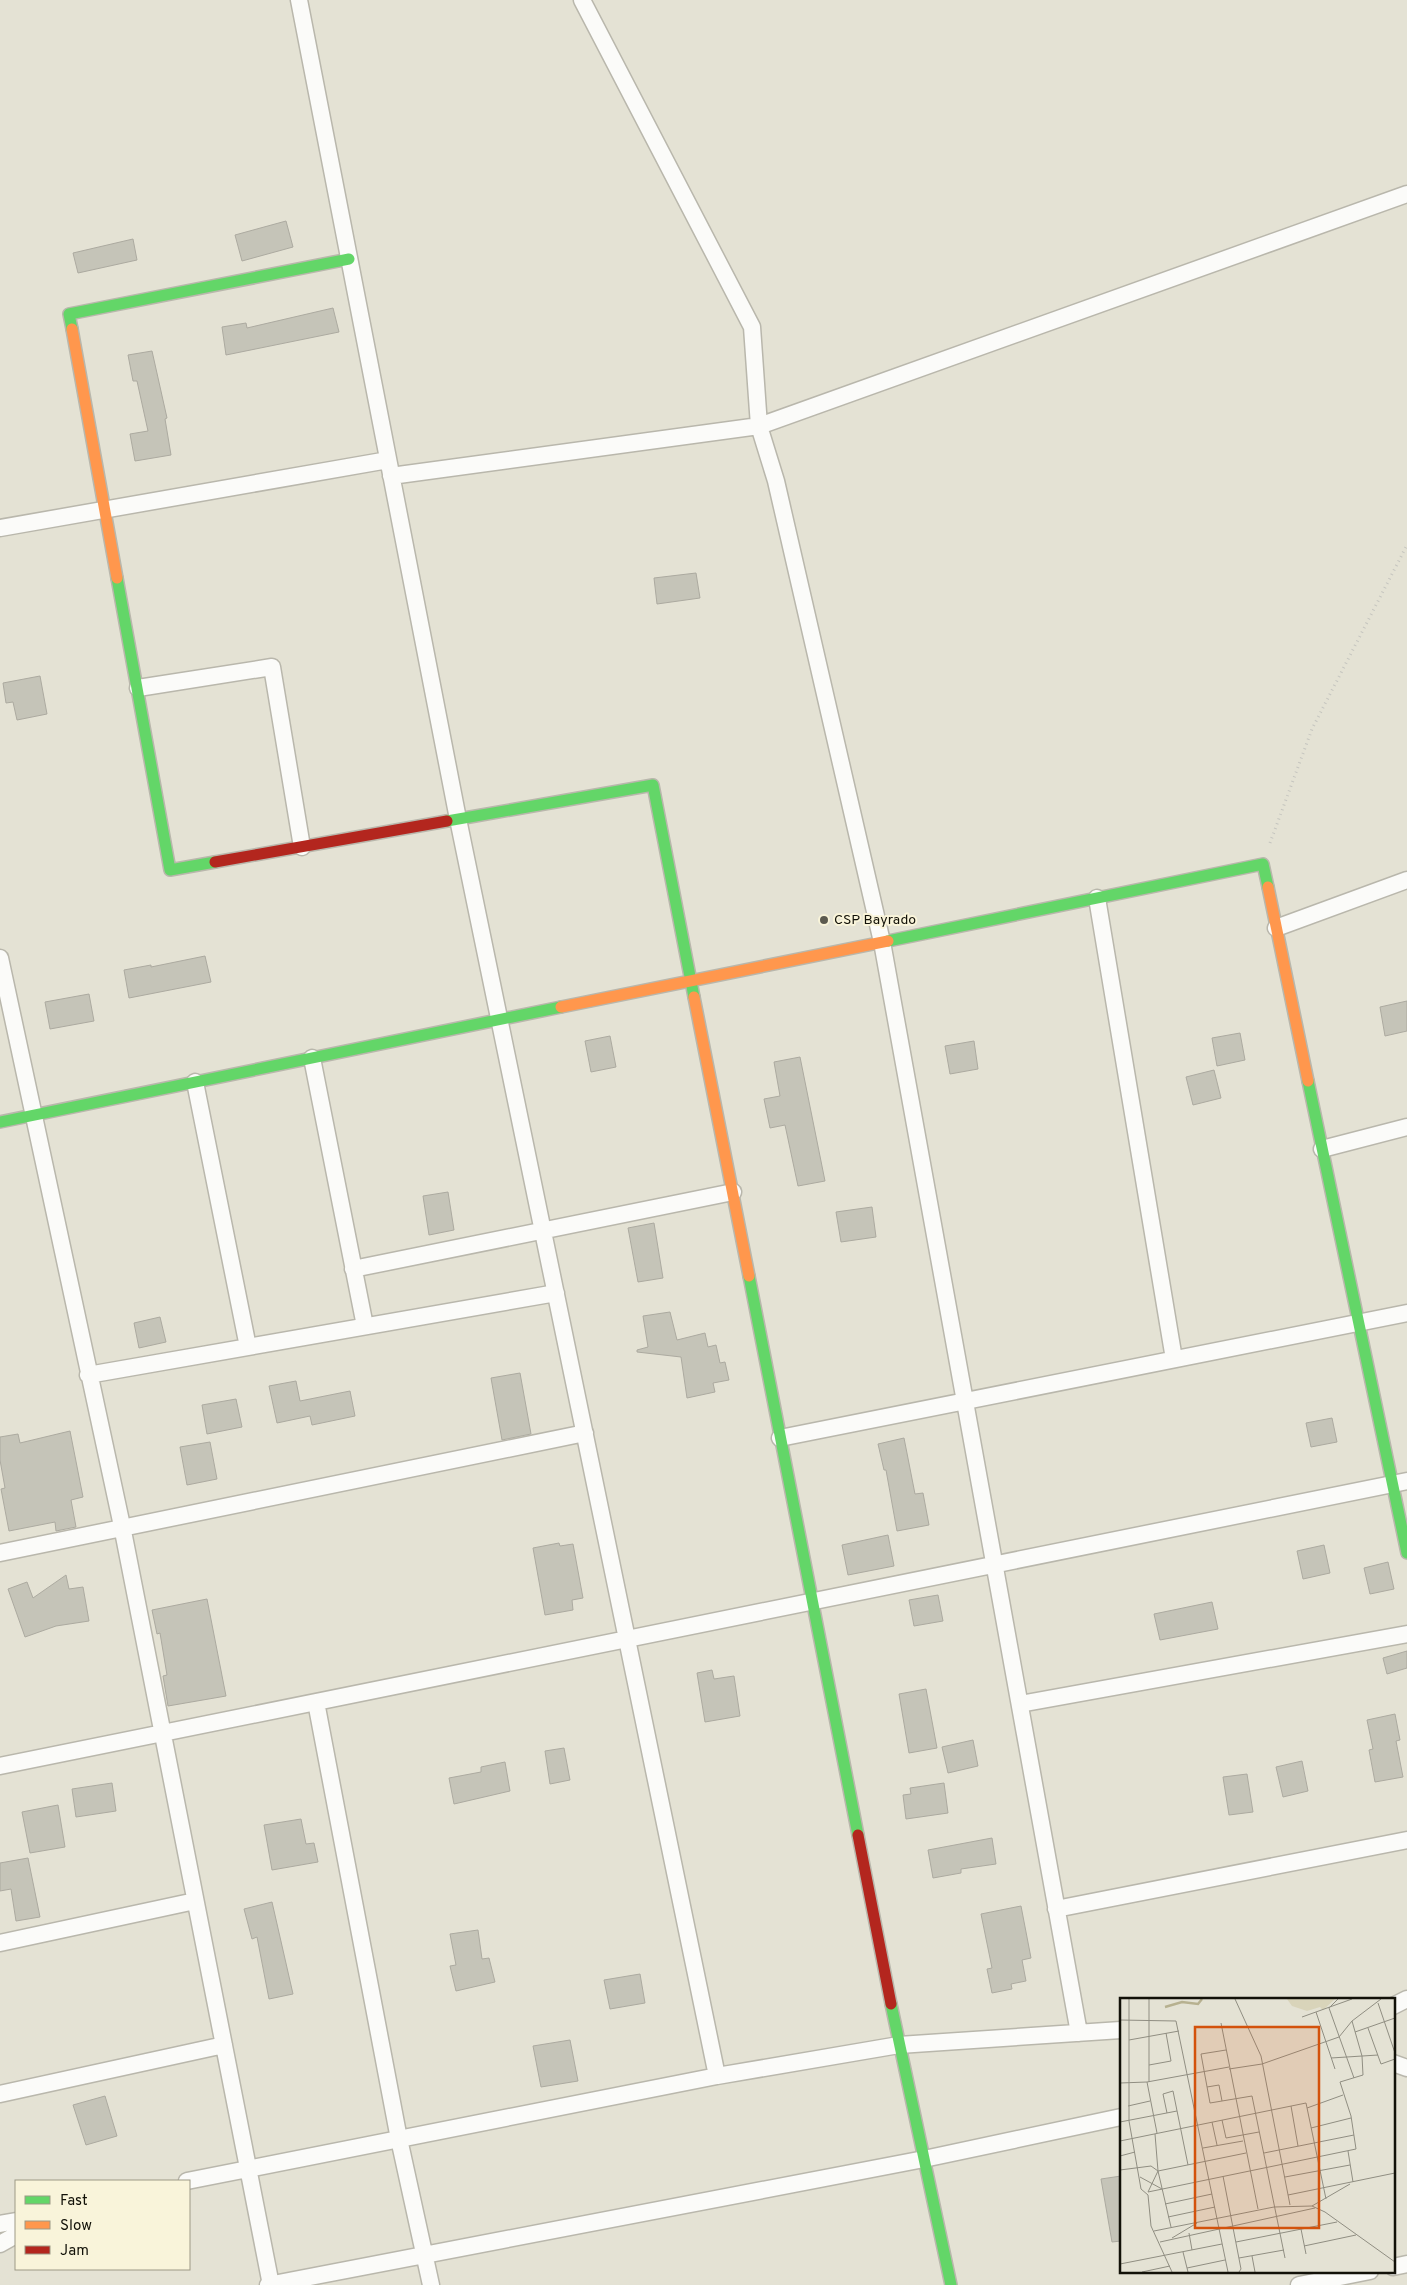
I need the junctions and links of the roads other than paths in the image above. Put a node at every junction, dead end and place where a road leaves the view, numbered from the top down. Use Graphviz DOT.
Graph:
graph roads {
  1 [pos="299,0"];
  2 [pos="582,0"];
  3 [pos="1407,194"];
  4 [pos="349,259"];
  5 [pos="759,426"];
  6 [pos="390,468"];
  7 [pos="106,508"];
  8 [pos="0,528"];
  9 [pos="138,688"];
  10 [pos="458,819"];
  11 [pos="302,847"];
  12 [pos="1407,880"];
  13 [pos="1097,898"];
  14 [pos="1276,928"];
  15 [pos="882,942"];
  16 [pos="0,958"];
  17 [pos="691,981"];
  18 [pos="499,1020"];
  19 [pos="312,1058"];
  20 [pos="195,1082"];
  21 [pos="34,1115"];
  22 [pos="0,1122"];
  23 [pos="1407,1127"];
  24 [pos="1322,1149"];
  25 [pos="732,1192"];
  26 [pos="543,1230"];
  27 [pos="353,1269"];
  28 [pos="556,1293"];
  29 [pos="1407,1313"];
  30 [pos="1359,1322"];
  31 [pos="365,1326"];
  32 [pos="248,1347"];
  33 [pos="1174,1359"];
  34 [pos="88,1375"];
  35 [pos="965,1401"];
  36 [pos="584,1433"];
  37 [pos="780,1438"];
  38 [pos="1400,1482"];
  39 [pos="122,1526"];
  40 [pos="1407,1552"];
  41 [pos="0,1553"];
  42 [pos="993,1564"];
  43 [pos="812,1601"];
  44 [pos="1407,1634"];
  45 [pos="627,1639"];
  46 [pos="316,1702"];
  47 [pos="1020,1704"];
  48 [pos="162,1733"];
  49 [pos="0,1766"];
  50 [pos="1407,1840"];
  51 [pos="195,1901"];
  52 [pos="1056,1909"];
  53 [pos="0,1943"];
  54 [pos="1407,1999"];
  55 [pos="1394,2006"];
  56 [pos="1120,2030"];
  57 [pos="1079,2033"];
  58 [pos="224,2044"];
  59 [pos="899,2045"];
  60 [pos="1394,2063"];
  61 [pos="1407,2068"];
  62 [pos="717,2076"];
  63 [pos="0,2094"];
  64 [pos="1120,2117"];
  65 [pos="399,2139"];
  66 [pos="924,2160"];
  67 [pos="248,2168"];
  68 [pos="190,2181"];
  69 [pos="15,2221"];
  70 [pos="0,2224"];
  71 [pos="15,2236"];
  72 [pos="0,2244"];
  73 [pos="424,2255"];
  74 [pos="1407,2264"];
  75 [pos="1394,2267"];
  76 [pos="1365,2272"];
  77 [pos="270,2285"];
  78 [pos="431,2285"];
  79 [pos="951,2285"];
  80 [pos="1299,2285"];
  1 -- 4 [label="street"];
  2 -- 5 [label="street"];
  3 -- 5 [label="street"];
  4 -- 6 [label="street"];
  4 -- 7 [label="street"];
  5 -- 6 [label="street"];
  5 -- 15 [label="street"];
  6 -- 7 [label="street"];
  6 -- 10 [label="street"];
  7 -- 8 [label="street"];
  7 -- 9 [label="street"];
  9 -- 11 [label="street"];
  9 -- 11 [label="street"];
  10 -- 11 [label="street"];
  10 -- 17 [label="street"];
  10 -- 18 [label="street"];
  12 -- 14 [label="street"];
  13 -- 14 [label="street"];
  13 -- 15 [label="street"];
  13 -- 33 [label="street"];
  14 -- 24 [label="street"];
  15 -- 17 [label="street"];
  15 -- 35 [label="street"];
  16 -- 21 [label="street"];
  17 -- 18 [label="street"];
  17 -- 25 [label="street"];
  18 -- 19 [label="street"];
  18 -- 26 [label="street"];
  19 -- 20 [label="street"];
  19 -- 27 [label="street"];
  20 -- 21 [label="street"];
  20 -- 32 [label="street"];
  21 -- 22 [label="street"];
  21 -- 34 [label="street"];
  23 -- 24 [label="street"];
  24 -- 30 [label="street"];
  25 -- 26 [label="street"];
  25 -- 37 [label="street"];
  26 -- 27 [label="street"];
  26 -- 28 [label="street"];
  27 -- 31 [label="street"];
  28 -- 31 [label="street"];
  28 -- 36 [label="street"];
  29 -- 30 [label="street"];
  30 -- 33 [label="street"];
  30 -- 38 [label="street"];
  31 -- 32 [label="street"];
  32 -- 34 [label="street"];
  33 -- 35 [label="street"];
  34 -- 39 [label="street"];
  35 -- 37 [label="street"];
  35 -- 42 [label="street"];
  36 -- 39 [label="street"];
  36 -- 45 [label="street"];
  37 -- 43 [label="street"];
  38 -- 40 [label="street"];
  38 -- 42 [label="street"];
  39 -- 41 [label="street"];
  39 -- 48 [label="street"];
  42 -- 43 [label="street"];
  42 -- 47 [label="street"];
  43 -- 45 [label="street"];
  43 -- 59 [label="street"];
  44 -- 47 [label="street"];
  45 -- 46 [label="street"];
  45 -- 62 [label="street"];
  46 -- 48 [label="street"];
  46 -- 65 [label="street"];
  47 -- 52 [label="street"];
  48 -- 49 [label="street"];
  48 -- 51 [label="street"];
  50 -- 52 [label="street"];
  51 -- 53 [label="street"];
  51 -- 58 [label="street"];
  52 -- 57 [label="street"];
  54 -- 55 [label="street"];
  56 -- 57 [label="street"];
  57 -- 59 [label="street"];
  58 -- 63 [label="street"];
  58 -- 67 [label="street"];
  59 -- 62 [label="street"];
  59 -- 66 [label="street"];
  60 -- 61 [label="street"];
  62 -- 65 [label="street"];
  64 -- 66 [label="street"];
  65 -- 67 [label="street"];
  65 -- 73 [label="street"];
  66 -- 73 [label="street"];
  66 -- 79 [label="street"];
  67 -- 68 [label="street"];
  67 -- 77 [label="street"];
  69 -- 70 [label="street"];
  71 -- 72 [label="street"];
  73 -- 77 [label="street"];
  73 -- 78 [label="street"];
  74 -- 75 [label="street"];
  76 -- 80 [label="street"];
}
